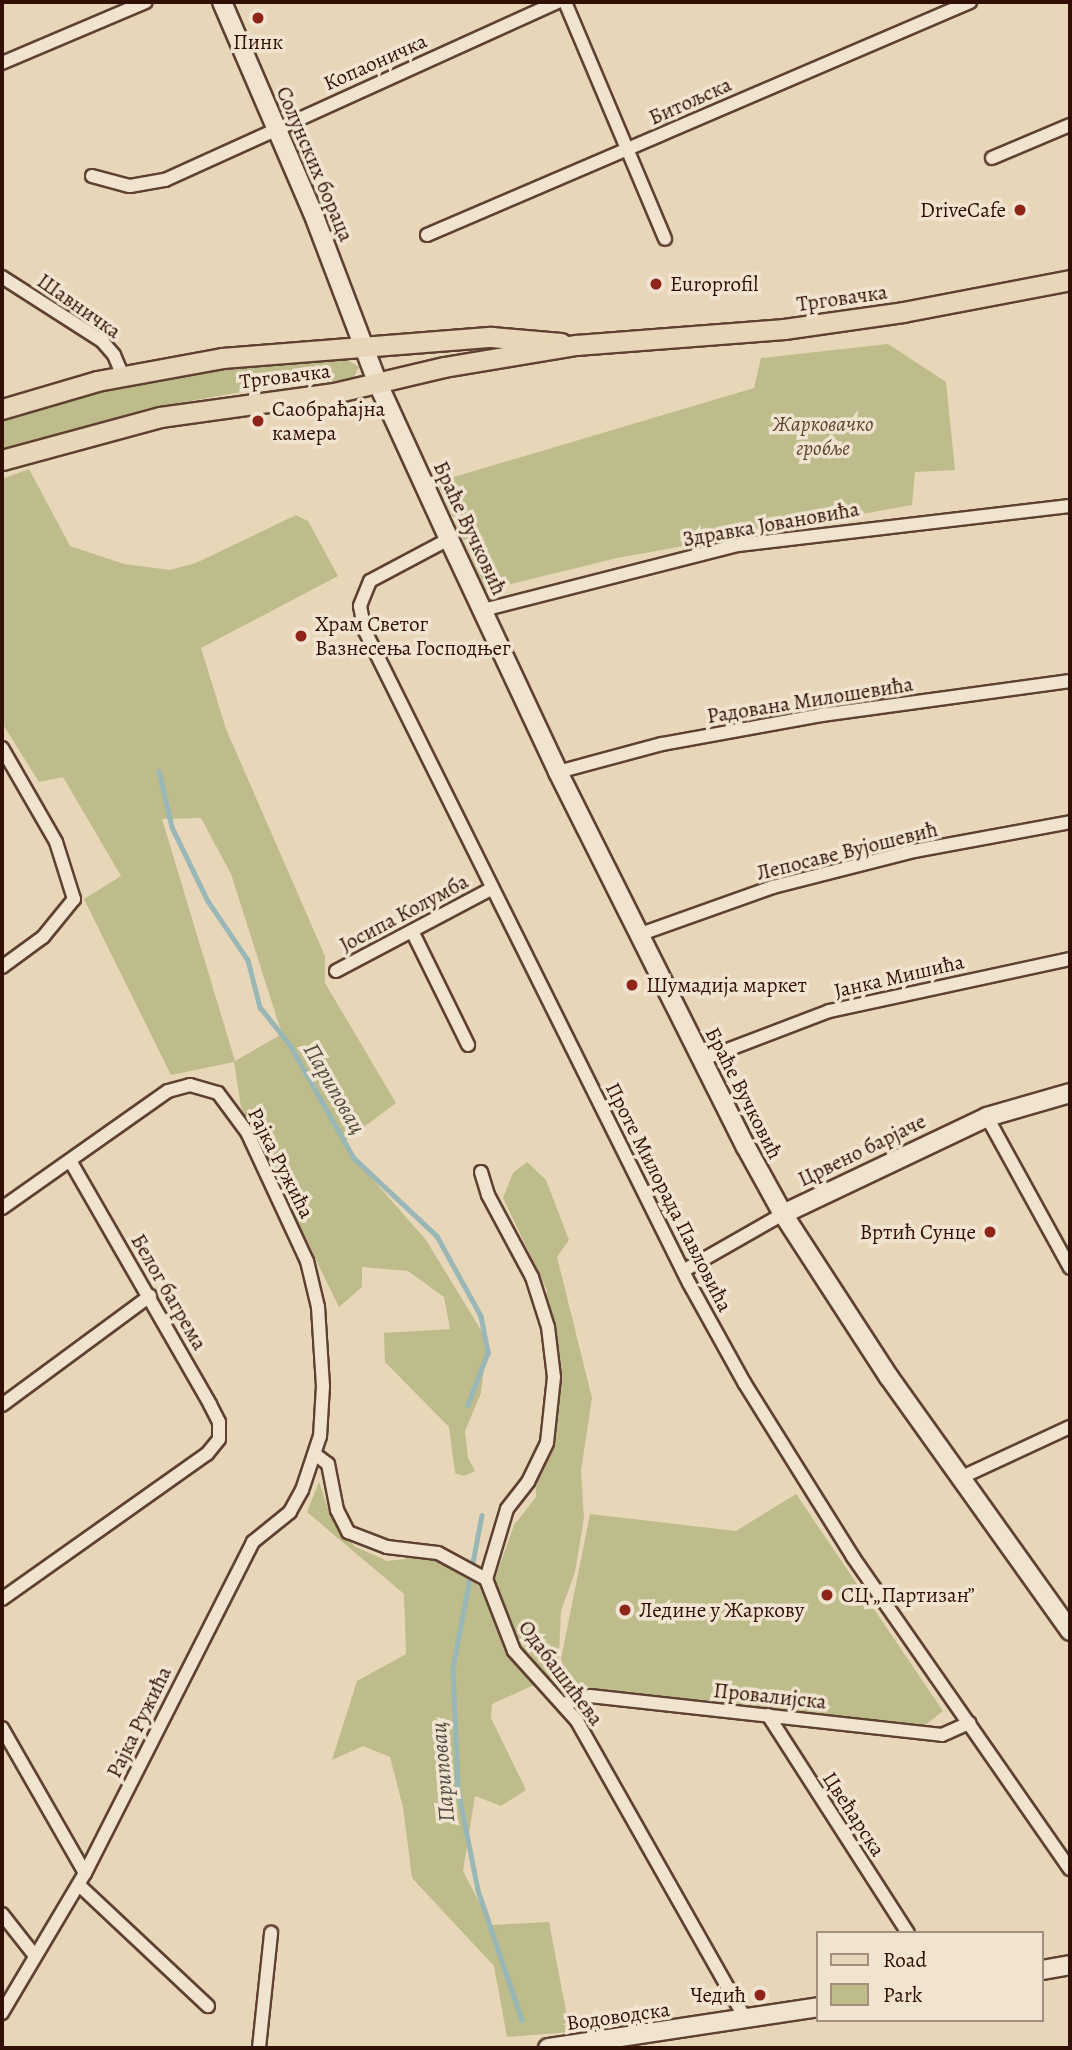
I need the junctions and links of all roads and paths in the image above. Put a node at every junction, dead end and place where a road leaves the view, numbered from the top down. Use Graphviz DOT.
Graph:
graph roads {
  1 [pos="146,2"];
  2 [pos="222,2"];
  3 [pos="557,2"];
  4 [pos="565,2"];
  5 [pos="970,2"];
  6 [pos="2,63"];
  7 [pos="1070,125"];
  8 [pos="276,128"];
  9 [pos="628,151"];
  10 [pos="992,158"];
  11 [pos="92,176"];
  12 [pos="427,235"];
  13 [pos="665,239"];
  14 [pos="2,277"];
  15 [pos="1070,280"];
  16 [pos="364,345"];
  17 [pos="576,345"];
  18 [pos="123,376"];
  19 [pos="379,384"];
  20 [pos="2,409"];
  21 [pos="2,460"];
  22 [pos="1070,506"];
  23 [pos="449,539"];
  24 [pos="483,610"];
  25 [pos="1070,681"];
  26 [pos="2,748"];
  27 [pos="558,772"];
  28 [pos="1070,822"];
  29 [pos="491,889"];
  30 [pos="412,931"];
  31 [pos="638,935"];
  32 [pos="1070,959"];
  33 [pos="2,967"];
  34 [pos="336,971"];
  35 [pos="468,1045"];
  36 [pos="701,1060"];
  37 [pos="1070,1093"];
  38 [pos="988,1117"];
  39 [pos="69,1161"];
  40 [pos="481,1172"];
  41 [pos="2,1208"];
  42 [pos="783,1214"];
  43 [pos="1070,1268"];
  44 [pos="683,1271"];
  45 [pos="150,1296"];
  46 [pos="2,1405"];
  47 [pos="1070,1427"];
  48 [pos="316,1455"];
  49 [pos="960,1478"];
  50 [pos="484,1578"];
  51 [pos="2,1599"];
  52 [pos="1070,1630"];
  53 [pos="564,1704"];
  54 [pos="768,1715"];
  55 [pos="969,1723"];
  56 [pos="2,1728"];
  57 [pos="1070,1869"];
  58 [pos="82,1879"];
  59 [pos="2,1914"];
  60 [pos="907,1931"];
  61 [pos="271,1933"];
  62 [pos="35,1956"];
  63 [pos="1070,1965"];
  64 [pos="1044,1970"];
  65 [pos="208,2006"];
  66 [pos="816,2007"];
  67 [pos="2,2013"];
  68 [pos="746,2020"];
  69 [pos="259,2048"];
  70 [pos="548,2048"];
  1 -- 6 [label="street"];
  2 -- 8 [label="street, Солунских бораца"];
  3 -- 8 [label="street, Копаоничка"];
  4 -- 9 [label="street"];
  5 -- 9 [label="street, Битољска"];
  7 -- 10 [label="street"];
  8 -- 11 [label="street, Копаоничка"];
  8 -- 16 [label="street, Солунских бораца"];
  9 -- 12 [label="street, Битољска"];
  9 -- 13 [label="street"];
  14 -- 18 [label="street, Шавничка"];
  15 -- 17 [label="main road, Трговачка"];
  16 -- 17 [label="main road, Трговачка"];
  16 -- 18 [label="main road, Трговачка"];
  16 -- 19 [label="street, Солунских бораца"];
  17 -- 19 [label="main road, Трговачка"];
  18 -- 20 [label="main road, Трговачка"];
  19 -- 21 [label="main road, Трговачка"];
  19 -- 23 [label="street, Браће Вучковић"];
  22 -- 24 [label="street, Здравка Јовановића"];
  23 -- 24 [label="street, Браће Вучковић"];
  23 -- 29 [label="street, Проте Милорада Павловића"];
  24 -- 27 [label="street, Браће Вучковић"];
  25 -- 27 [label="street, Радована Милошевића"];
  26 -- 33 [label="street"];
  27 -- 31 [label="street, Браће Вучковић"];
  28 -- 31 [label="street, Лепосаве Вујошевић"];
  29 -- 30 [label="street, Јосипа Колумба"];
  29 -- 44 [label="street, Проте Милорада Павловића"];
  30 -- 34 [label="street, Јосипа Колумба"];
  30 -- 35 [label="street"];
  31 -- 36 [label="street, Браће Вучковић"];
  32 -- 36 [label="street, Јанка Мишића"];
  36 -- 42 [label="street, Браће Вучковић"];
  37 -- 38 [label="street, Црвено барјаче"];
  38 -- 42 [label="street, Црвено барјаче"];
  38 -- 43 [label="street"];
  39 -- 41 [label="street"];
  39 -- 45 [label="street, Белог багрема"];
  39 -- 48 [label="street, Рајка Ружића"];
  40 -- 50 [label="street"];
  42 -- 44 [label="street, Црвено барјаче"];
  42 -- 49 [label="street, Браће Вучковић"];
  44 -- 55 [label="street, Проте Милорада Павловића"];
  45 -- 46 [label="street"];
  45 -- 51 [label="street, Белог багрема"];
  47 -- 49 [label="street"];
  48 -- 50 [label="street"];
  48 -- 58 [label="street, Рајка Ружића"];
  49 -- 52 [label="street, Браће Вучковић"];
  50 -- 53 [label="street, Одабашићева"];
  53 -- 54 [label="street, Провалијска"];
  53 -- 68 [label="street, Одабашићева"];
  54 -- 55 [label="street, Провалијска"];
  54 -- 60 [label="street, Цвећарска"];
  55 -- 57 [label="street, Проте Милорада Павловића"];
  56 -- 58 [label="street"];
  58 -- 62 [label="street, Рајка Ружића"];
  58 -- 65 [label="street"];
  59 -- 62 [label="street"];
  61 -- 69 [label="street"];
  62 -- 67 [label="street, Рајка Ружића"];
  63 -- 64 [label="street"];
  66 -- 68 [label="street, Водоводска"];
  68 -- 70 [label="street, Водоводска"];
}
